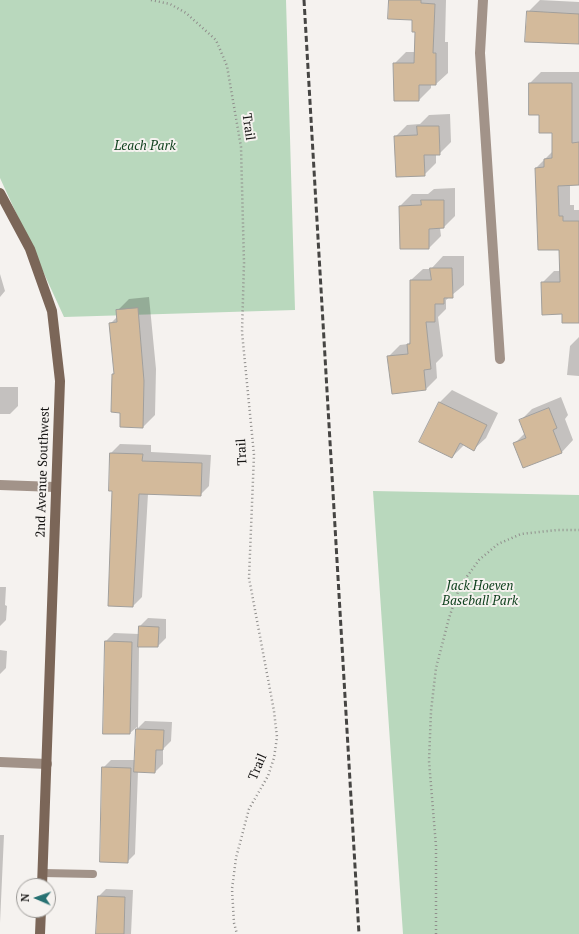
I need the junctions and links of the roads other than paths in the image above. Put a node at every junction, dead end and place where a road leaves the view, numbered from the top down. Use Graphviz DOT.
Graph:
graph roads {
  1 [pos="483,0"];
  2 [pos="0,193"];
  3 [pos="500,359"];
  4 [pos="0,485"];
  5 [pos="55,487"];
  6 [pos="0,762"];
  7 [pos="47,764"];
  8 [pos="43,873"];
  9 [pos="92,874"];
  10 [pos="43,878"];
  11 [pos="41,918"];
  12 [pos="40,934"];
  1 -- 3 [label="street"];
  2 -- 5 [label="street, 2nd Avenue Southwest"];
  4 -- 5 [label="street"];
  5 -- 7 [label="street, 2nd Avenue Southwest"];
  6 -- 7 [label="street"];
  7 -- 8 [label="street, 2nd Avenue Southwest"];
  8 -- 9 [label="lane"];
  8 -- 10 [label="street, 2nd Avenue Southwest"];
  11 -- 12 [label="street"];
}
